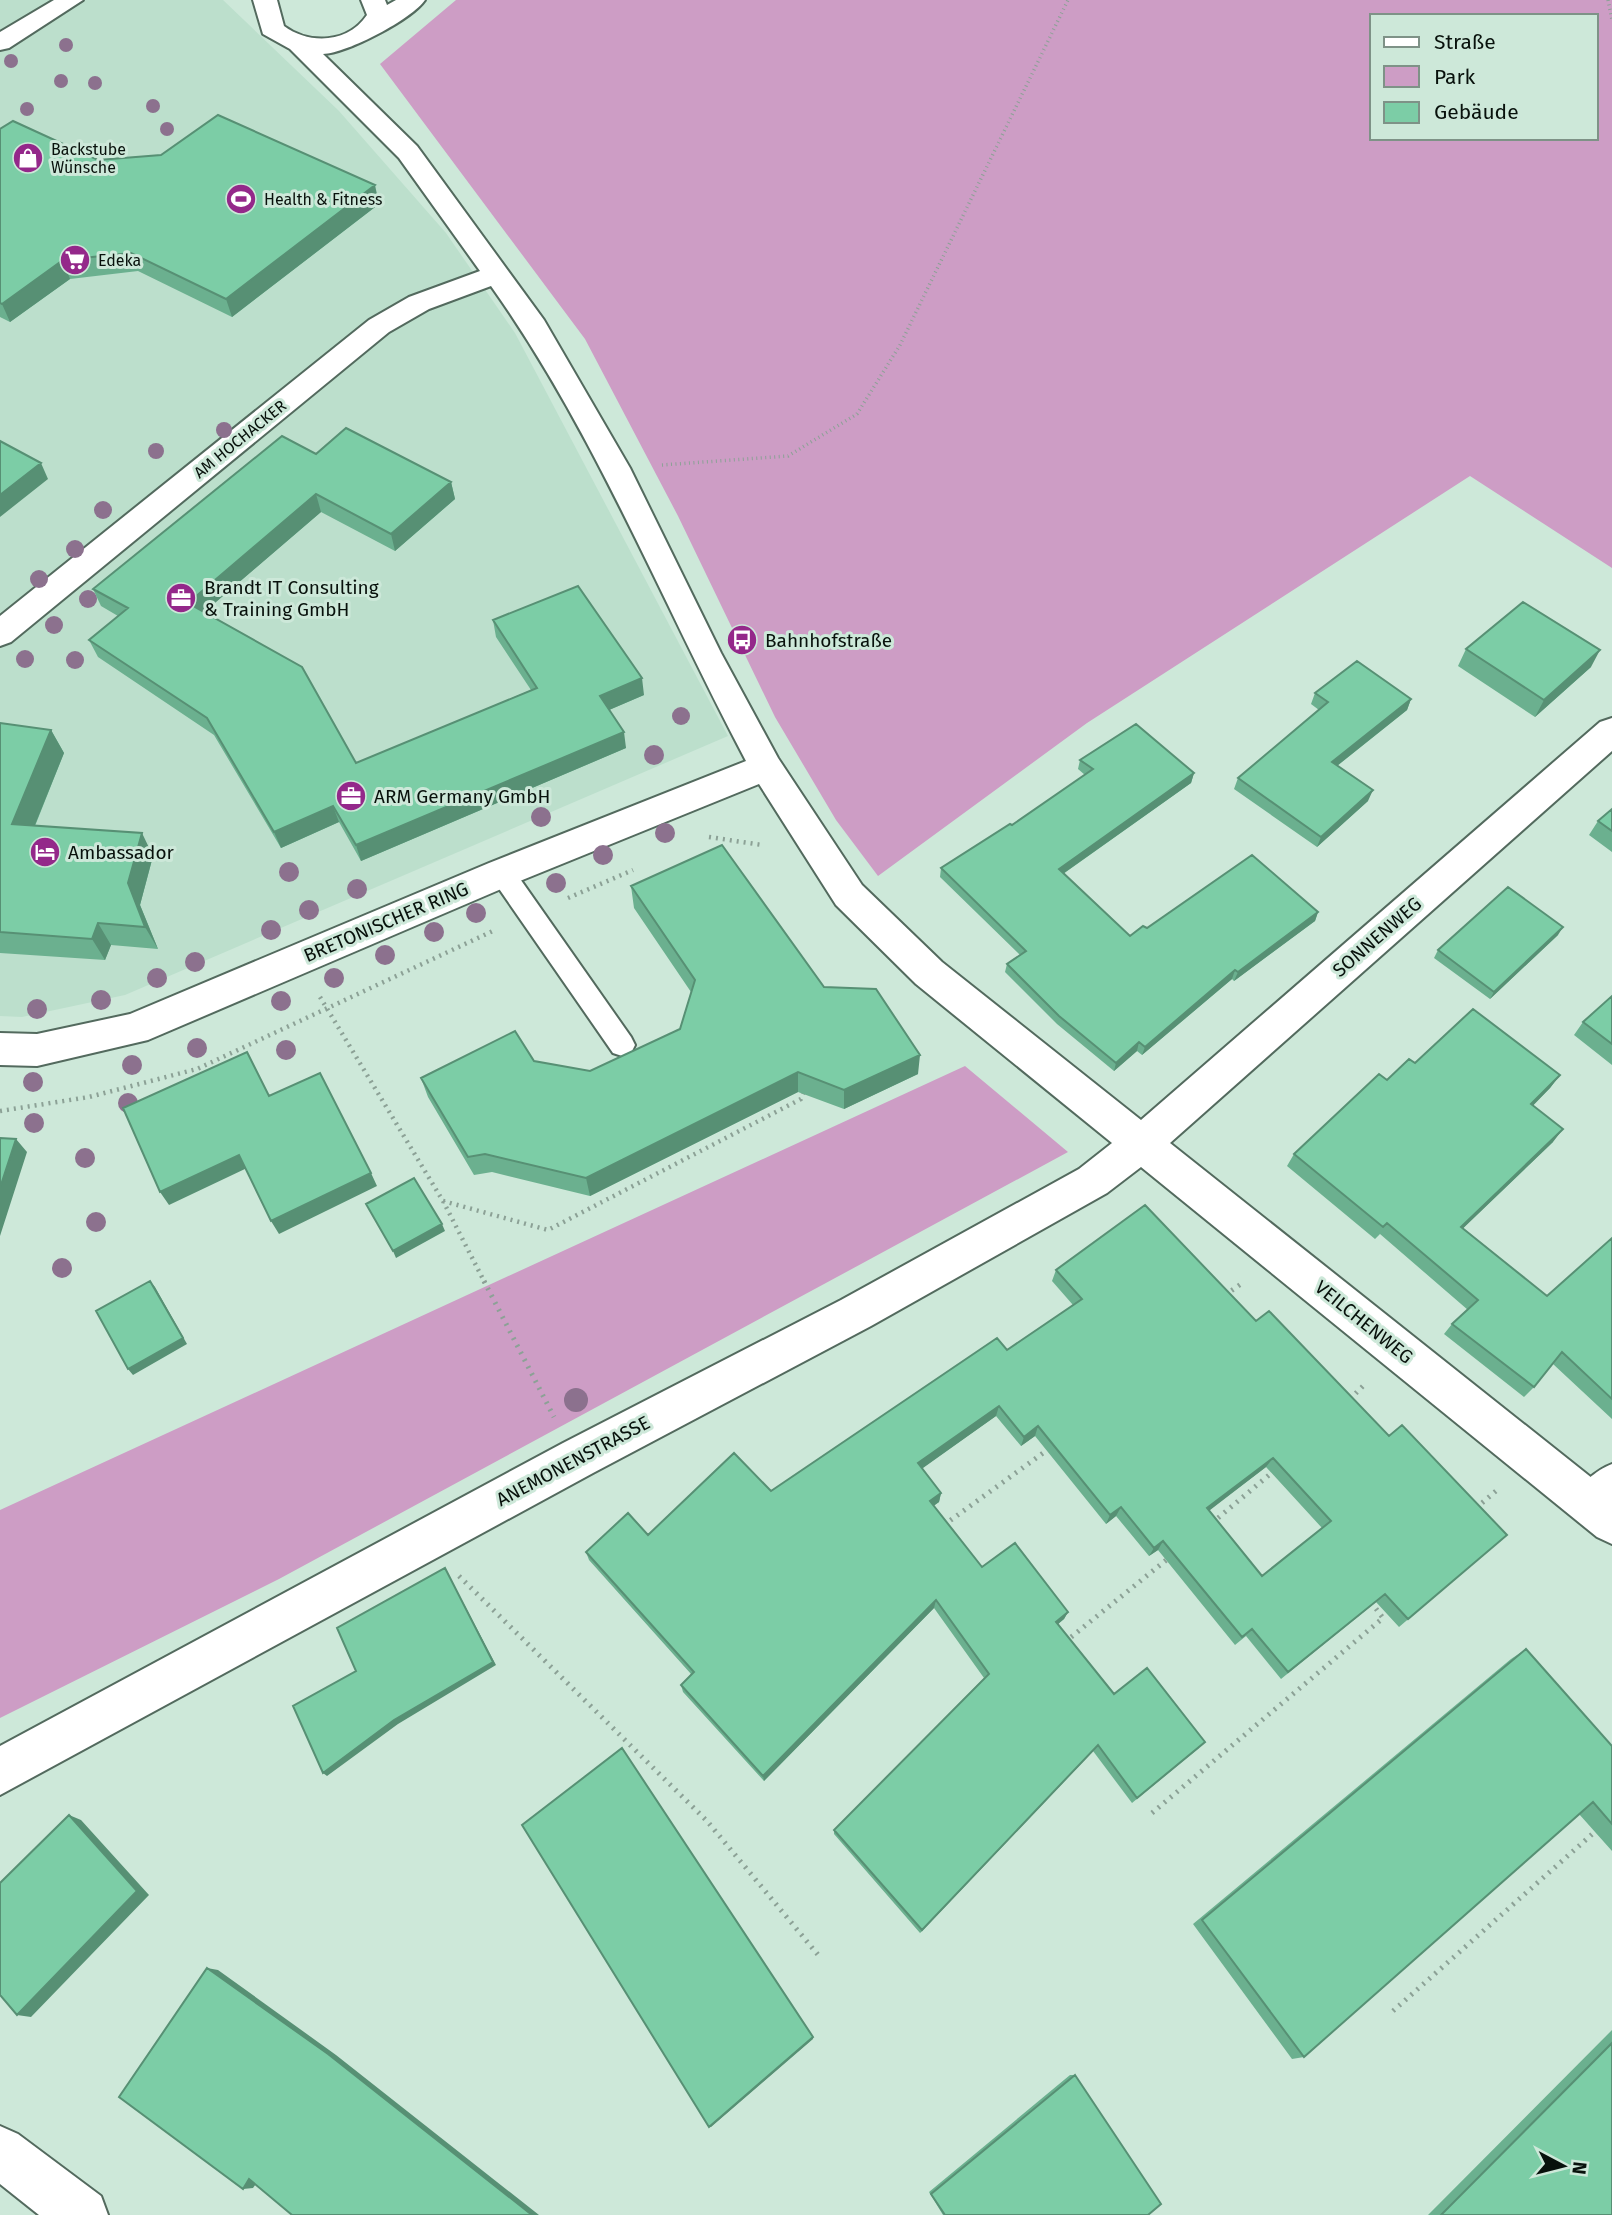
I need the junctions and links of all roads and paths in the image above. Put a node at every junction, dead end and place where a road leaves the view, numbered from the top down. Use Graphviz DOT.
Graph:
graph roads {
  1 [pos="71,0"];
  2 [pos="413,0"];
  3 [pos="1068,0"];
  4 [pos="1608,0"];
  5 [pos="273,5"];
  6 [pos="1612,20"];
  7 [pos="367,21"];
  8 [pos="0,43"];
  9 [pos="300,45"];
  10 [pos="367,108"];
  11 [pos="498,274"];
  12 [pos="615,468"];
  13 [pos="0,634"];
  14 [pos="1612,730"];
  15 [pos="766,767"];
  16 [pos="502,873"];
  17 [pos="298,960"];
  18 [pos="622,1045"];
  19 [pos="0,1049"];
  20 [pos="810,1077"];
  21 [pos="1141,1144"];
  22 [pos="443,1201"];
  23 [pos="1250,1277"];
  24 [pos="1217,1301"];
  25 [pos="1398,1349"];
  26 [pos="1343,1407"];
  27 [pos="1057,1444"];
  28 [pos="578,1458"];
  29 [pos="1535,1459"];
  30 [pos="1286,1461"];
  31 [pos="1604,1500"];
  32 [pos="1475,1509"];
  33 [pos="1203,1530"];
  34 [pos="933,1533"];
  35 [pos="1171,1556"];
  36 [pos="455,1573"];
  37 [pos="1368,1598"];
  38 [pos="1056,1650"];
  39 [pos="0,1772"];
  40 [pos="1152,1813"];
  41 [pos="1602,1825"];
  42 [pos="819,1956"];
  43 [pos="1393,2011"];
  44 [pos="0,2152"];
  45 [pos="82,2215"];
  1 -- 8 [label="street"];
  2 -- 7 [label="street"];
  3 -- 12 [label="path"];
  4 -- 6 [label="path"];
  5 -- 9 [label="street"];
  7 -- 9 [label="street"];
  7 -- 10 [label="street"];
  9 -- 10 [label="street"];
  10 -- 11 [label="street"];
  11 -- 12 [label="street"];
  11 -- 13 [label="street, AM HOCHACKER"];
  12 -- 15 [label="street"];
  14 -- 21 [label="street, SONNENWEG"];
  15 -- 16 [label="street, BRETONISCHER RING"];
  15 -- 21 [label="street"];
  16 -- 17 [label="street, BRETONISCHER RING"];
  16 -- 18 [label="lane"];
  17 -- 19 [label="street, BRETONISCHER RING"];
  17 -- 22 [label="path"];
  20 -- 22 [label="path"];
  21 -- 25 [label="street, VEILCHENWEG"];
  21 -- 28 [label="street, ANEMONENSTRASSE"];
  22 -- 28 [label="path"];
  23 -- 24 [label="path"];
  25 -- 26 [label="path"];
  25 -- 29 [label="street, VEILCHENWEG"];
  27 -- 34 [label="path"];
  28 -- 39 [label="street, ANEMONENSTRASSE"];
  29 -- 31 [label="street, VEILCHENWEG"];
  29 -- 32 [label="path"];
  30 -- 33 [label="path"];
  35 -- 38 [label="path"];
  36 -- 42 [label="path"];
  37 -- 40 [label="path"];
  41 -- 43 [label="path"];
  44 -- 45 [label="street"];
}
